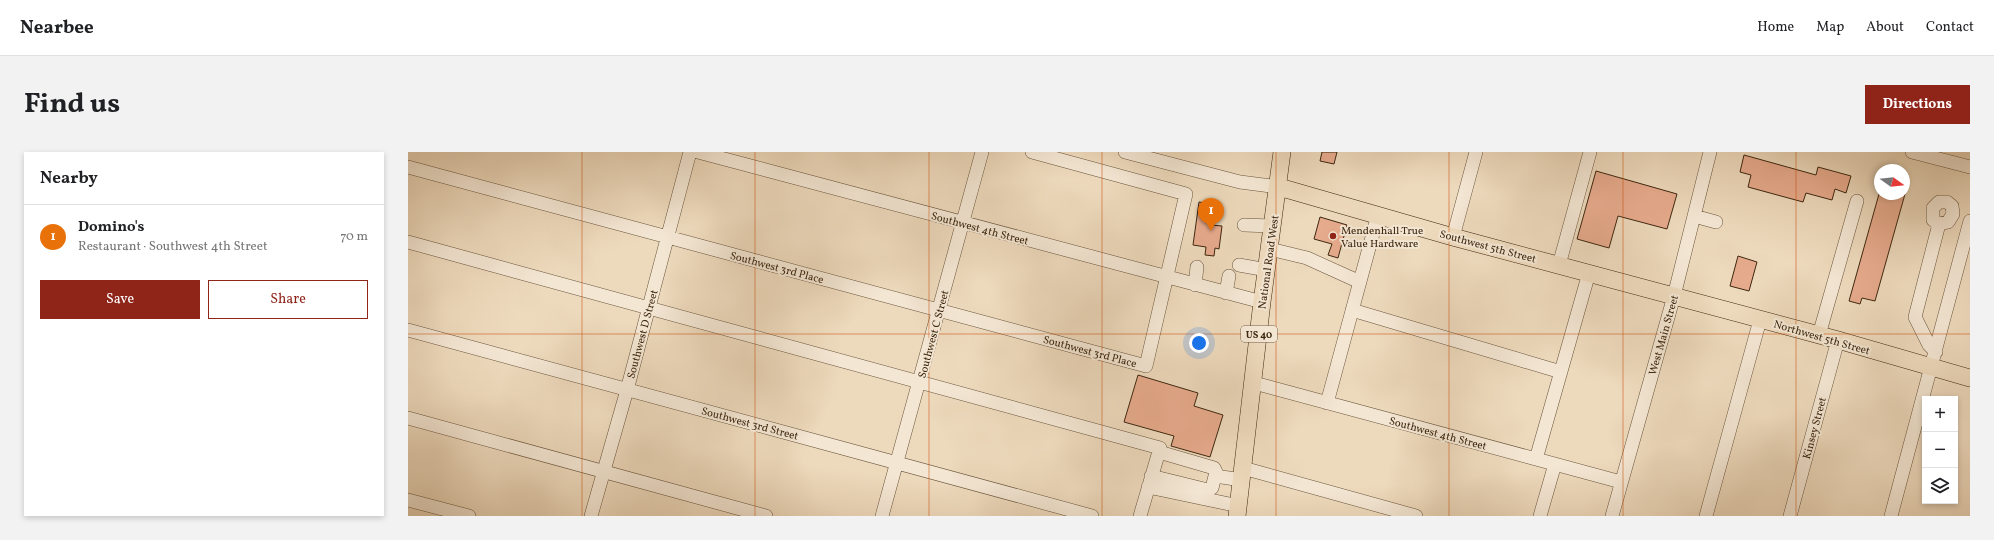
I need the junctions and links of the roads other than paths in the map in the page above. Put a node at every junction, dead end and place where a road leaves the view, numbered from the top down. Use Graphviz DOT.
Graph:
graph roads {
  1 [pos="690,152"];
  2 [pos="698,152"];
  3 [pos="982,152"];
  4 [pos="1032,152"];
  5 [pos="1125,152"];
  6 [pos="1282,152"];
  7 [pos="1476,152"];
  8 [pos="1590,152"];
  9 [pos="1710,152"];
  10 [pos="1912,152"];
  11 [pos="408,167"];
  12 [pos="1970,168"];
  13 [pos="1279,187"];
  14 [pos="1857,201"];
  15 [pos="1378,215"];
  16 [pos="1694,216"];
  17 [pos="1970,221"];
  18 [pos="1716,222"];
  19 [pos="963,223"];
  20 [pos="1939,224"];
  21 [pos="1244,225"];
  22 [pos="1273,226"];
  23 [pos="668,237"];
  24 [pos="1453,237"];
  25 [pos="408,242"];
  26 [pos="1270,249"];
  27 [pos="1239,265"];
  28 [pos="1559,265"];
  29 [pos="1197,267"];
  30 [pos="1267,270"];
  31 [pos="1589,273"];
  32 [pos="1229,276"];
  33 [pos="1167,277"];
  34 [pos="1360,282"];
  35 [pos="1194,285"];
  36 [pos="1226,293"];
  37 [pos="1674,296"];
  38 [pos="1262,302"];
  39 [pos="649,308"];
  40 [pos="939,310"];
  41 [pos="1352,310"];
  42 [pos="1760,320"];
  43 [pos="408,330"];
  44 [pos="1819,335"];
  45 [pos="1838,340"];
  46 [pos="1936,352"];
  47 [pos="1932,368"];
  48 [pos="1561,372"];
  49 [pos="1970,378"];
  50 [pos="920,382"];
  51 [pos="1254,383"];
  52 [pos="627,390"];
  53 [pos="1327,403"];
  54 [pos="408,418"];
  55 [pos="1159,452"];
  56 [pos="1536,459"];
  57 [pos="898,463"];
  58 [pos="1555,464"];
  59 [pos="604,472"];
  60 [pos="1243,474"];
  61 [pos="1215,476"];
  62 [pos="1150,482"];
  63 [pos="1621,482"];
  64 [pos="408,500"];
  65 [pos="1238,511"];
  66 [pos="469,516"];
  67 [pos="591,516"];
  68 [pos="766,516"];
  69 [pos="882,516"];
  70 [pos="1092,516"];
  71 [pos="1140,516"];
  72 [pos="1416,516"];
  73 [pos="1540,516"];
  74 [pos="1612,516"];
  75 [pos="1706,516"];
  76 [pos="1790,516"];
  77 [pos="1891,516"];
  1 -- 23 [label="street, Southwest D Street"];
  2 -- 19 [label="street, Southwest 4th Street"];
  3 -- 19 [label="street, Southwest C Street"];
  4 -- 33 [label="street"];
  5 -- 13 [label="street"];
  6 -- 13 [label="main road, National Road West / US 40"];
  7 -- 24 [label="street"];
  8 -- 28 [label="street"];
  9 -- 16 [label="street, West Main Street"];
  10 -- 12 [label="street"];
  11 -- 23 [label="street, Southwest 3rd Place"];
  13 -- 15 [label="main road, Southwest 5th Street"];
  13 -- 22 [label="main road, National Road West / US 40"];
  14 -- 44 [label="street"];
  15 -- 24 [label="main road, Southwest 5th Street"];
  15 -- 34 [label="street"];
  16 -- 18 [label="street"];
  16 -- 37 [label="street, West Main Street"];
  17 -- 46 [label="street"];
  19 -- 33 [label="street, Southwest 4th Street"];
  19 -- 40 [label="street, Southwest C Street"];
  20 -- 46 [label="street"];
  21 -- 22 [label="street"];
  22 -- 26 [label="main road, National Road West / US 40"];
  23 -- 39 [label="street, Southwest D Street"];
  23 -- 40 [label="street, Southwest 3rd Place"];
  24 -- 28 [label="main road, Southwest 5th Street"];
  25 -- 39 [label="street"];
  26 -- 30 [label="main road, National Road West / US 40"];
  26 -- 34 [label="street"];
  27 -- 30 [label="street"];
  28 -- 31 [label="main road, Southwest 5th Street"];
  29 -- 35 [label="street"];
  30 -- 38 [label="main road, National Road West / US 40"];
  31 -- 37 [label="main road, Southwest 5th Street"];
  31 -- 48 [label="street"];
  32 -- 36 [label="street"];
  33 -- 35 [label="street, Southwest 4th Street"];
  33 -- 40 [label="street, Southwest 3rd Place"];
  34 -- 41 [label="street"];
  35 -- 36 [label="street, Southwest 4th Street"];
  36 -- 38 [label="street, Southwest 4th Street"];
  37 -- 42 [label="main road, Northwest 5th Street"];
  37 -- 63 [label="street, West Main Street"];
  38 -- 51 [label="main road, National Road West / US 40"];
  39 -- 50 [label="street"];
  39 -- 52 [label="street, Southwest D Street"];
  40 -- 50 [label="street, Southwest C Street"];
  41 -- 48 [label="street"];
  41 -- 53 [label="street"];
  42 -- 44 [label="main road, Northwest 5th Street"];
  42 -- 75 [label="street"];
  43 -- 52 [label="street, Southwest 3rd Street"];
  44 -- 45 [label="main road, Northwest 5th Street"];
  45 -- 47 [label="main road, Northwest 5th Street"];
  45 -- 76 [label="street, Kinsey Street"];
  46 -- 47 [label="street"];
  47 -- 49 [label="main road, Northwest 5th Street"];
  47 -- 77 [label="street"];
  48 -- 56 [label="street"];
  50 -- 55 [label="street"];
  50 -- 57 [label="street, Southwest C Street"];
  51 -- 53 [label="street, Southwest 4th Street"];
  51 -- 60 [label="main road, National Road West / US 40"];
  52 -- 57 [label="street, Southwest 3rd Street"];
  52 -- 59 [label="street, Southwest D Street"];
  53 -- 56 [label="street, Southwest 4th Street"];
  54 -- 59 [label="street"];
  55 -- 61 [label="street"];
  55 -- 62 [label="street"];
  56 -- 58 [label="street, Southwest 4th Street"];
  57 -- 69 [label="street, Southwest C Street"];
  57 -- 70 [label="street, Southwest 3rd Street"];
  58 -- 63 [label="street, Southwest 4th Street"];
  58 -- 73 [label="street"];
  59 -- 67 [label="street, Southwest D Street"];
  59 -- 68 [label="street"];
  60 -- 61 [label="street"];
  60 -- 65 [label="main road, National Road West / US 40"];
  60 -- 72 [label="street"];
  61 -- 62 [label="street"];
  62 -- 65 [label="street"];
  62 -- 71 [label="street"];
  63 -- 74 [label="street, West Main Street"];
  64 -- 66 [label="street"];
}
